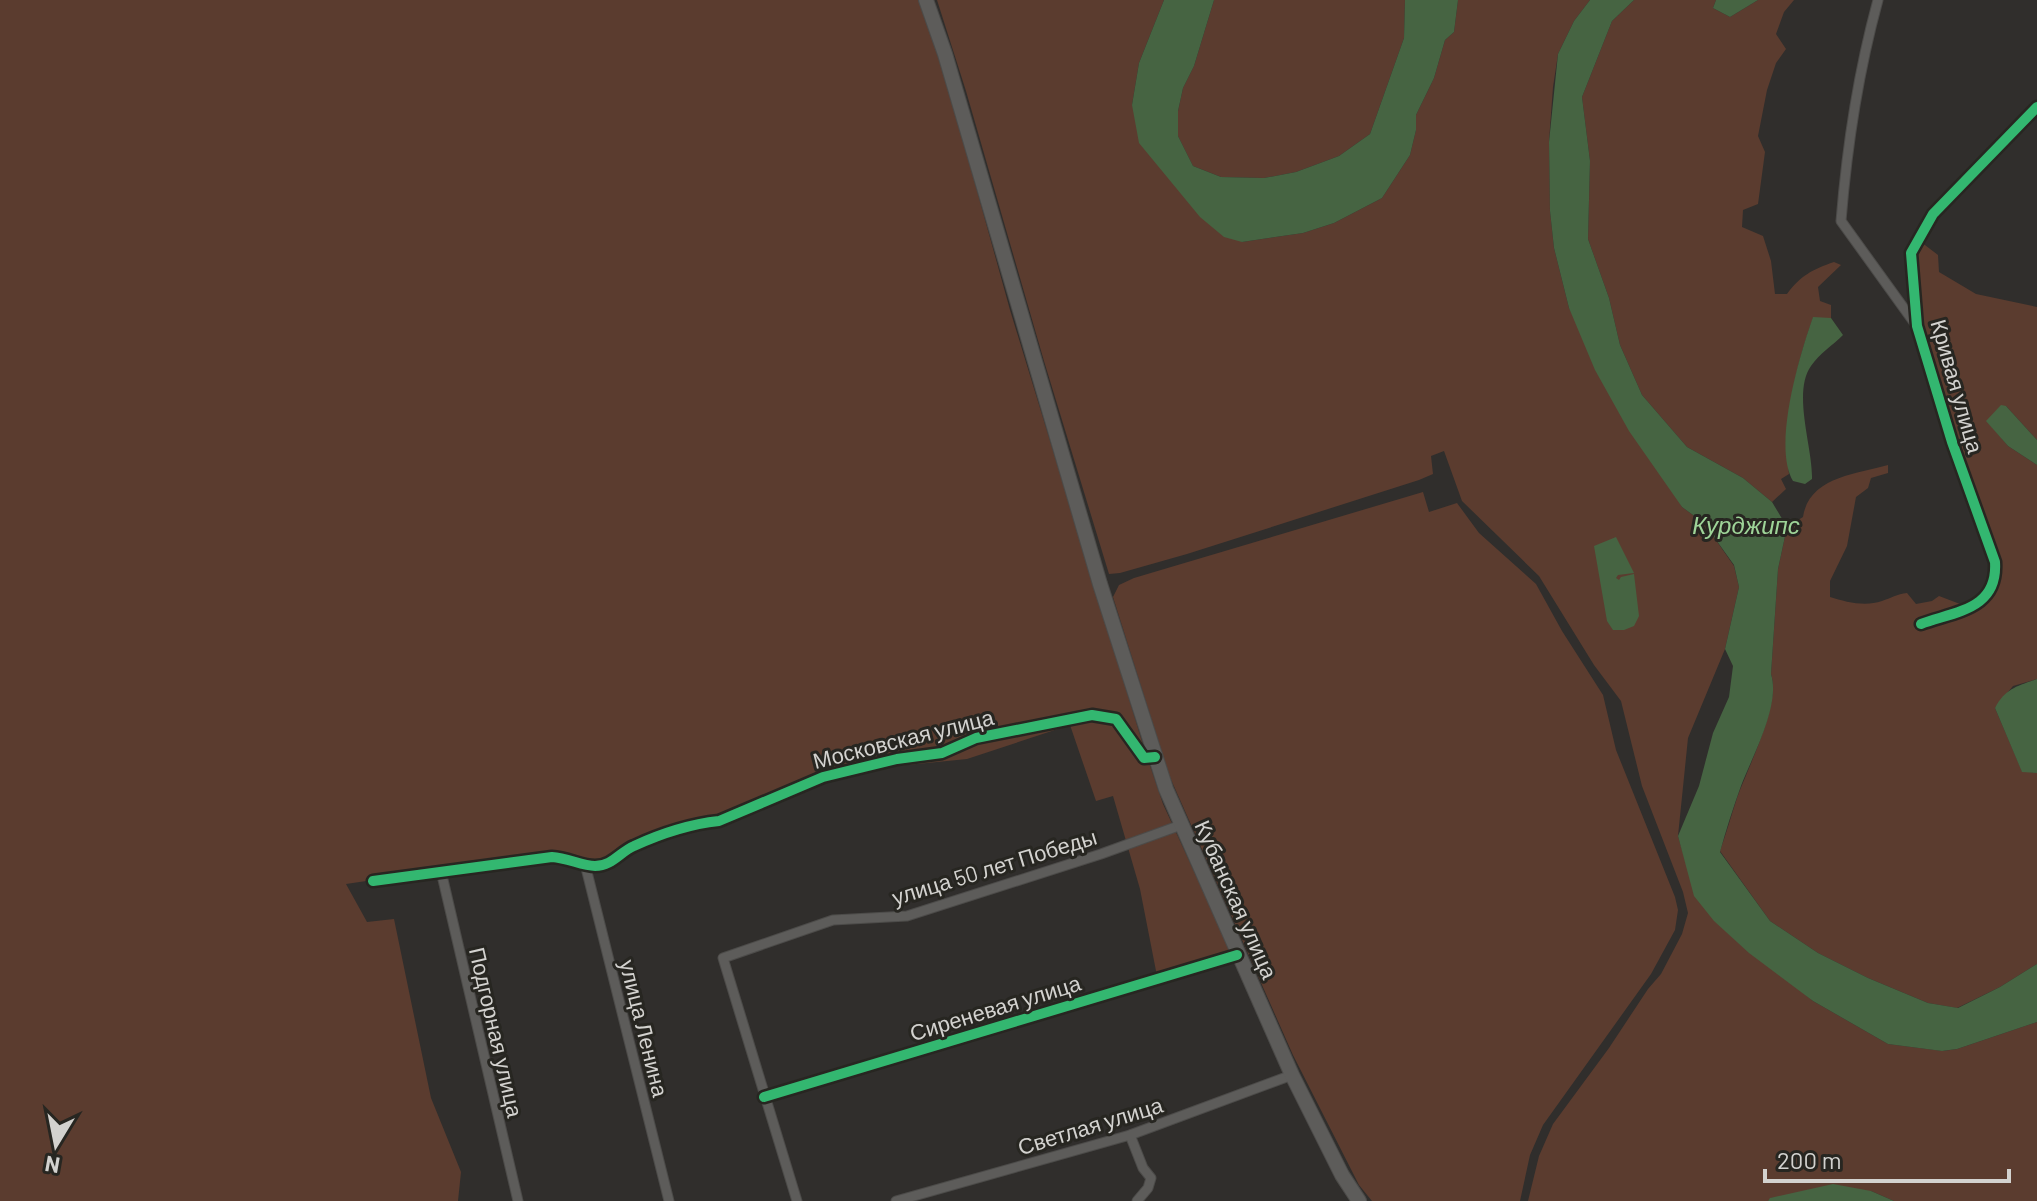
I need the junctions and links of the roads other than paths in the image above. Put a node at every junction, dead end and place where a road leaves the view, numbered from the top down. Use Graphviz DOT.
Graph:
graph roads {
  1 [pos="926,0"];
  2 [pos="1878,0"];
  3 [pos="2037,107"];
  4 [pos="1917,326"];
  5 [pos="1921,624"];
  6 [pos="1155,757"];
  7 [pos="1181,825"];
  8 [pos="585,864"];
  9 [pos="441,871"];
  10 [pos="373,881"];
  11 [pos="1237,955"];
  12 [pos="1292,1075"];
  13 [pos="764,1097"];
  14 [pos="1130,1135"];
  15 [pos="518,1201"];
  16 [pos="669,1201"];
  17 [pos="797,1201"];
  18 [pos="896,1201"];
  19 [pos="1137,1201"];
  20 [pos="1359,1201"];
  1 -- 6 [label="main road, Кубанская улица"];
  2 -- 4 [label="street"];
  3 -- 4 [label="street, Кривая улица"];
  4 -- 5 [label="street, Кривая улица"];
  6 -- 7 [label="main road, Кубанская улица"];
  6 -- 8 [label="street, Московская улица"];
  7 -- 11 [label="main road, Кубанская улица"];
  7 -- 13 [label="street, улица 50 лет Победы"];
  8 -- 9 [label="street"];
  8 -- 16 [label="street, улица Ленина"];
  9 -- 10 [label="street"];
  9 -- 15 [label="street, Подгорная улица"];
  11 -- 12 [label="main road, Кубанская улица"];
  11 -- 13 [label="street, Сиреневая улица"];
  12 -- 14 [label="street, Светлая улица"];
  12 -- 20 [label="main road, Кубанская улица"];
  13 -- 17 [label="street"];
  14 -- 18 [label="street, Светлая улица"];
  14 -- 19 [label="street"];
}
